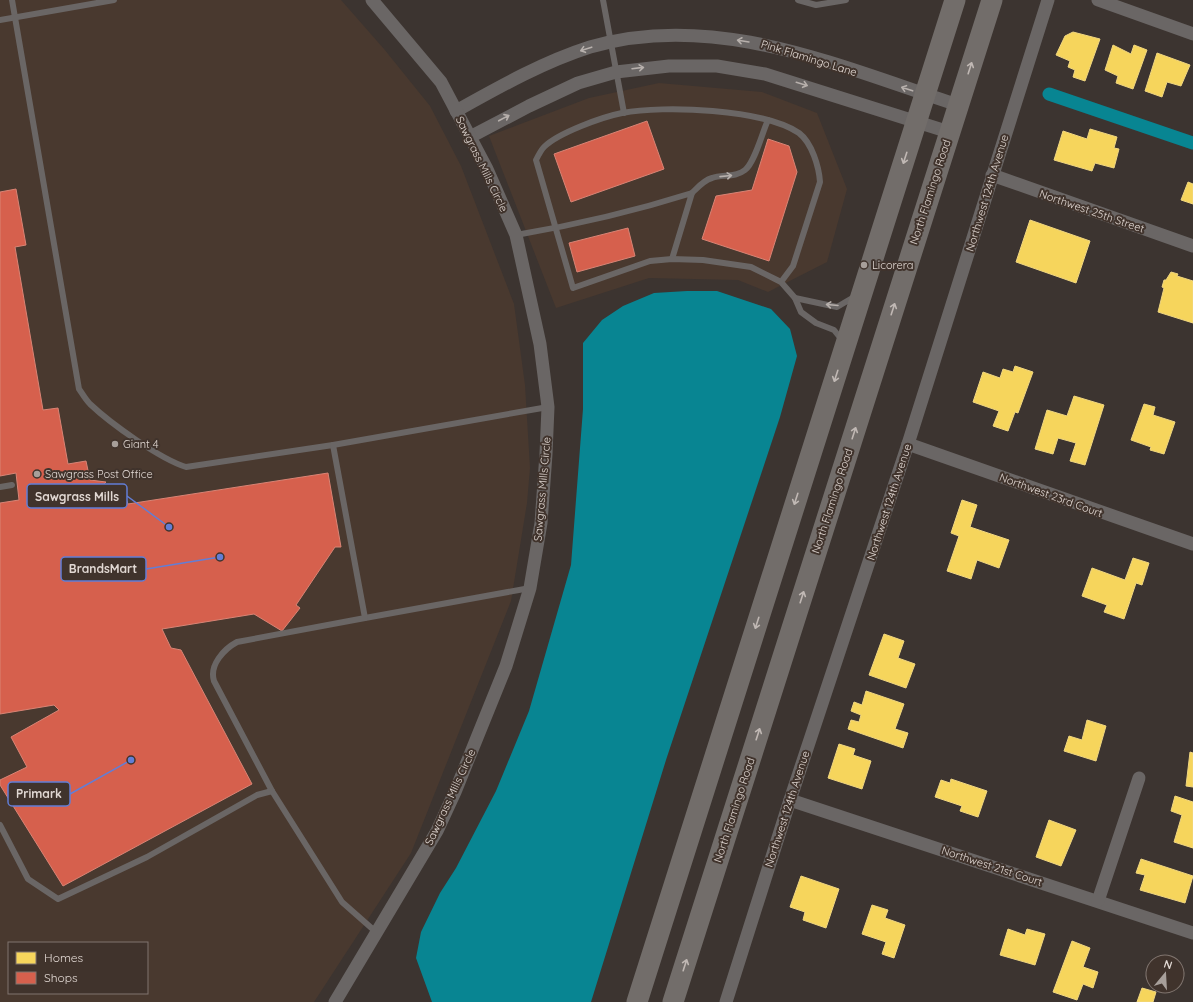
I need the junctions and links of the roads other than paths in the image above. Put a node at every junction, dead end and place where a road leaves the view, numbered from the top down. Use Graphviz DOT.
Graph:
graph roads {
  1 [pos="12,0"];
  2 [pos="114,0"];
  3 [pos="372,0"];
  4 [pos="603,0"];
  5 [pos="798,0"];
  6 [pos="846,0"];
  7 [pos="955,0"];
  8 [pos="992,0"];
  9 [pos="1048,0"];
  10 [pos="1098,0"];
  11 [pos="16,17"];
  12 [pos="0,20"];
  13 [pos="1193,34"];
  14 [pos="611,42"];
  15 [pos="616,72"];
  16 [pos="925,95"];
  17 [pos="958,106"];
  18 [pos="456,110"];
  19 [pos="624,113"];
  20 [pos="768,120"];
  21 [pos="917,121"];
  22 [pos="949,132"];
  23 [pos="470,137"];
  24 [pos="992,175"];
  25 [pos="692,193"];
  26 [pos="555,228"];
  27 [pos="516,235"];
  28 [pos="1193,246"];
  29 [pos="672,259"];
  30 [pos="781,282"];
  31 [pos="864,287"];
  32 [pos="795,298"];
  33 [pos="846,344"];
  34 [pos="548,407"];
  35 [pos="908,444"];
  36 [pos="332,445"];
  37 [pos="12,485"];
  38 [pos="0,487"];
  39 [pos="1193,544"];
  40 [pos="530,588"];
  41 [pos="364,618"];
  42 [pos="1139,778"];
  43 [pos="272,791"];
  44 [pos="790,800"];
  45 [pos="0,825"];
  46 [pos="1098,901"];
  47 [pos="376,932"];
  48 [pos="1193,933"];
  49 [pos="335,1002"];
  50 [pos="637,1002"];
  51 [pos="673,1002"];
  52 [pos="726,1002"];
  1 -- 11 [label="lane"];
  2 -- 11 [label="lane"];
  3 -- 18 [label="street, Sawgrass Mills Circle"];
  4 -- 14 [label="lane"];
  5 -- 6 [label="lane"];
  7 -- 16 [label="highway"];
  17 -- 8 [label="highway, North Flamingo Road, one-way"];
  9 -- 24 [label="street, Northwest 124th Avenue"];
  10 -- 13 [label="street"];
  11 -- 12 [label="lane"];
  11 -- 36 [label="lane"];
  14 -- 15 [label="lane"];
  16 -- 14 [label="street, Pink Flamingo Lane, one-way"];
  14 -- 18 [label="street, Pink Flamingo Lane, one-way"];
  15 -- 19 [label="lane"];
  15 -- 21 [label="street, one-way"];
  23 -- 15 [label="street, one-way"];
  16 -- 17 [label="street, Pink Flamingo Lane"];
  16 -- 21 [label="highway"];
  17 -- 22 [label="highway, North Flamingo Road"];
  18 -- 23 [label="street, Sawgrass Mills Circle"];
  19 -- 20 [label="lane"];
  19 -- 26 [label="lane"];
  25 -- 20 [label="lane, one-way"];
  20 -- 30 [label="lane"];
  21 -- 22 [label="street"];
  21 -- 31 [label="highway, one-way"];
  51 -- 22 [label="highway, North Flamingo Road, one-way"];
  23 -- 27 [label="street, Sawgrass Mills Circle"];
  24 -- 28 [label="street, Northwest 25th Street"];
  24 -- 35 [label="street, Northwest 124th Avenue"];
  25 -- 26 [label="lane"];
  25 -- 29 [label="lane"];
  26 -- 27 [label="lane"];
  26 -- 29 [label="lane"];
  27 -- 34 [label="street, Sawgrass Mills Circle"];
  29 -- 30 [label="lane"];
  30 -- 32 [label="lane"];
  31 -- 32 [label="lane, one-way"];
  31 -- 33 [label="highway"];
  32 -- 33 [label="lane"];
  33 -- 50 [label="highway, one-way"];
  34 -- 36 [label="lane"];
  34 -- 40 [label="street, Sawgrass Mills Circle"];
  35 -- 39 [label="street, Northwest 23rd Court"];
  35 -- 44 [label="street, Northwest 124th Avenue"];
  36 -- 41 [label="lane"];
  37 -- 38 [label="lane"];
  40 -- 41 [label="lane"];
  40 -- 47 [label="street, Sawgrass Mills Circle"];
  41 -- 43 [label="lane"];
  42 -- 46 [label="street"];
  43 -- 45 [label="lane"];
  43 -- 47 [label="lane"];
  44 -- 46 [label="street, Northwest 21st Court"];
  44 -- 52 [label="street, Northwest 124th Avenue"];
  46 -- 48 [label="street, Northwest 21st Court"];
  47 -- 49 [label="street, Sawgrass Mills Circle"];
}
